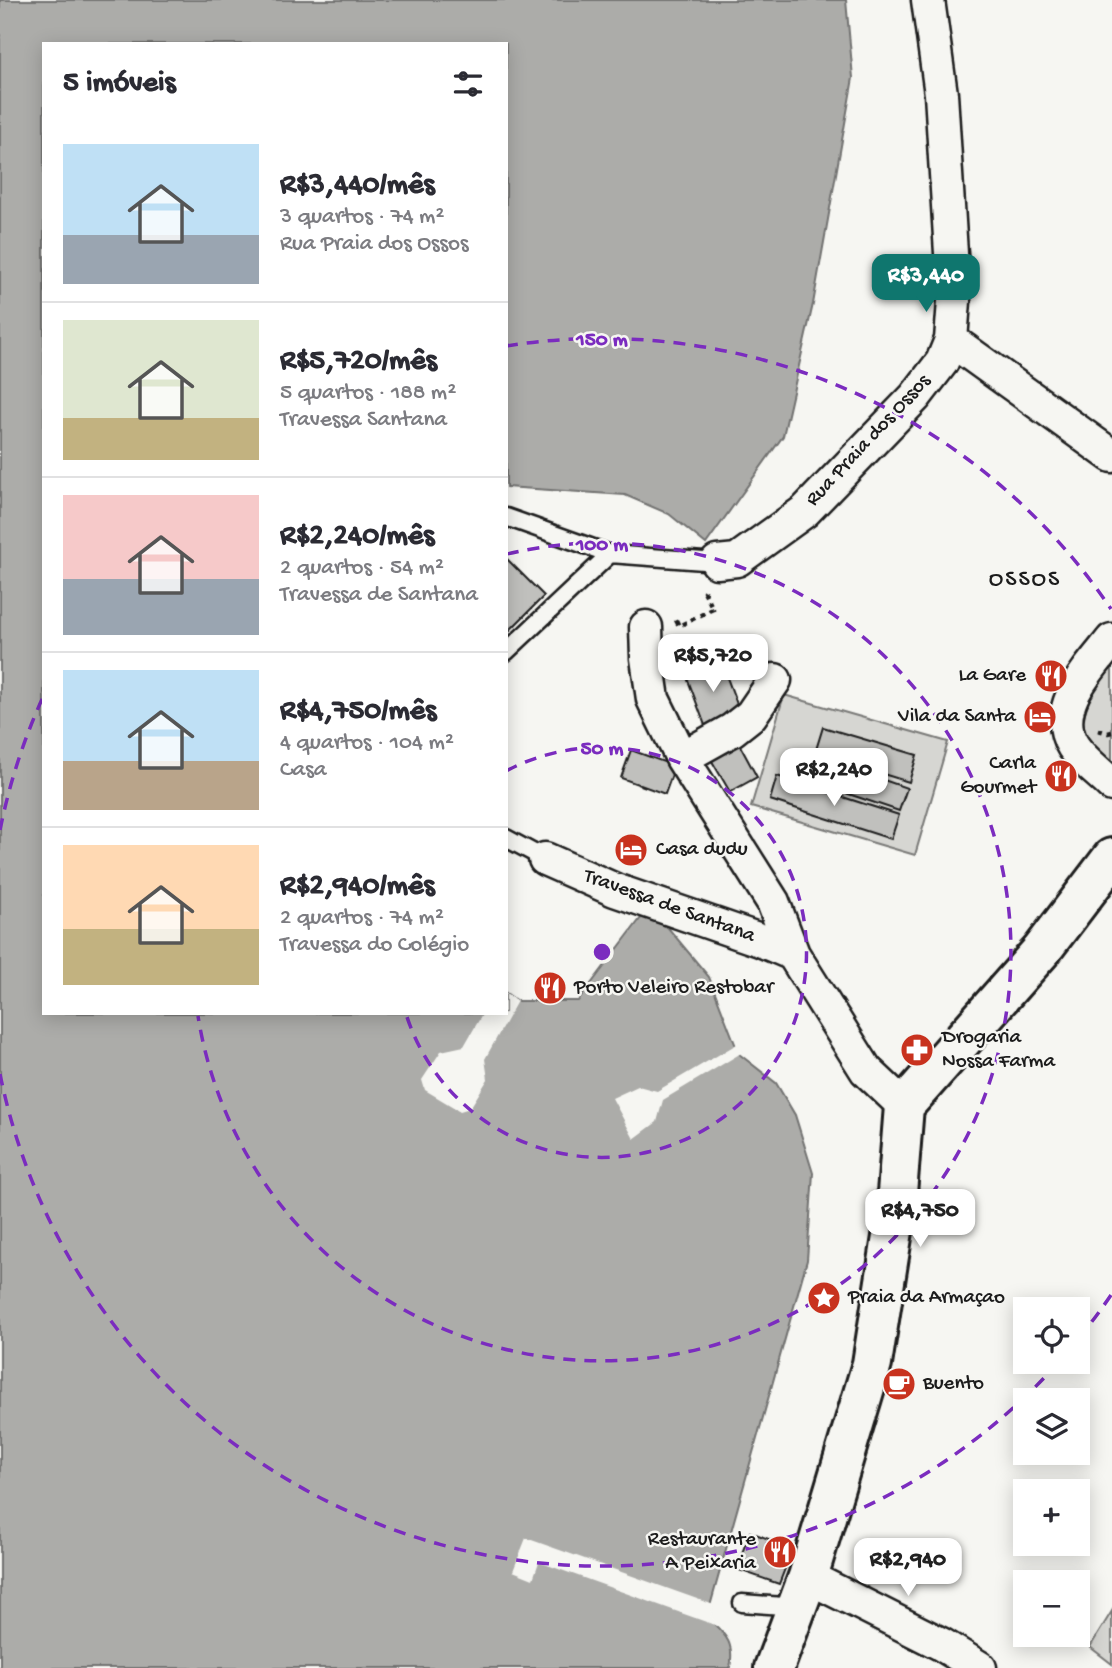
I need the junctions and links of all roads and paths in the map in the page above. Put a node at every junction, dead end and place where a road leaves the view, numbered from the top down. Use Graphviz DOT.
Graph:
graph roads {
  1 [pos="928,0"];
  2 [pos="951,340"];
  3 [pos="1112,456"];
  4 [pos="508,518"];
  5 [pos="610,554"];
  6 [pos="727,561"];
  7 [pos="646,627"];
  8 [pos="1112,640"];
  9 [pos="508,650"];
  10 [pos="775,680"];
  11 [pos="682,758"];
  12 [pos="1112,785"];
  13 [pos="508,839"];
  14 [pos="1112,858"];
  15 [pos="545,859"];
  16 [pos="793,954"];
  17 [pos="904,1106"];
  18 [pos="803,1592"];
  19 [pos="742,1603"];
  20 [pos="774,1668"];
  21 [pos="980,1668"];
  1 -- 2 [label="street, Rua Praia dos Ossos"];
  2 -- 3 [label="street"];
  2 -- 6 [label="street, Rua Praia dos Ossos"];
  4 -- 5 [label="lane"];
  5 -- 6 [label="lane"];
  5 -- 9 [label="lane"];
  6 -- 7 [label="path"];
  7 -- 11 [label="street, Travessa de Santana"];
  8 -- 12 [label="street"];
  10 -- 11 [label="street"];
  11 -- 16 [label="street, Travessa de Santana"];
  13 -- 15 [label="lane"];
  14 -- 17 [label="street"];
  15 -- 16 [label="street, Travessa de Santana"];
  16 -- 17 [label="street, Travessa de Santana"];
  17 -- 18 [label="street"];
  18 -- 19 [label="lane"];
  18 -- 20 [label="street"];
  18 -- 21 [label="street"];
}
